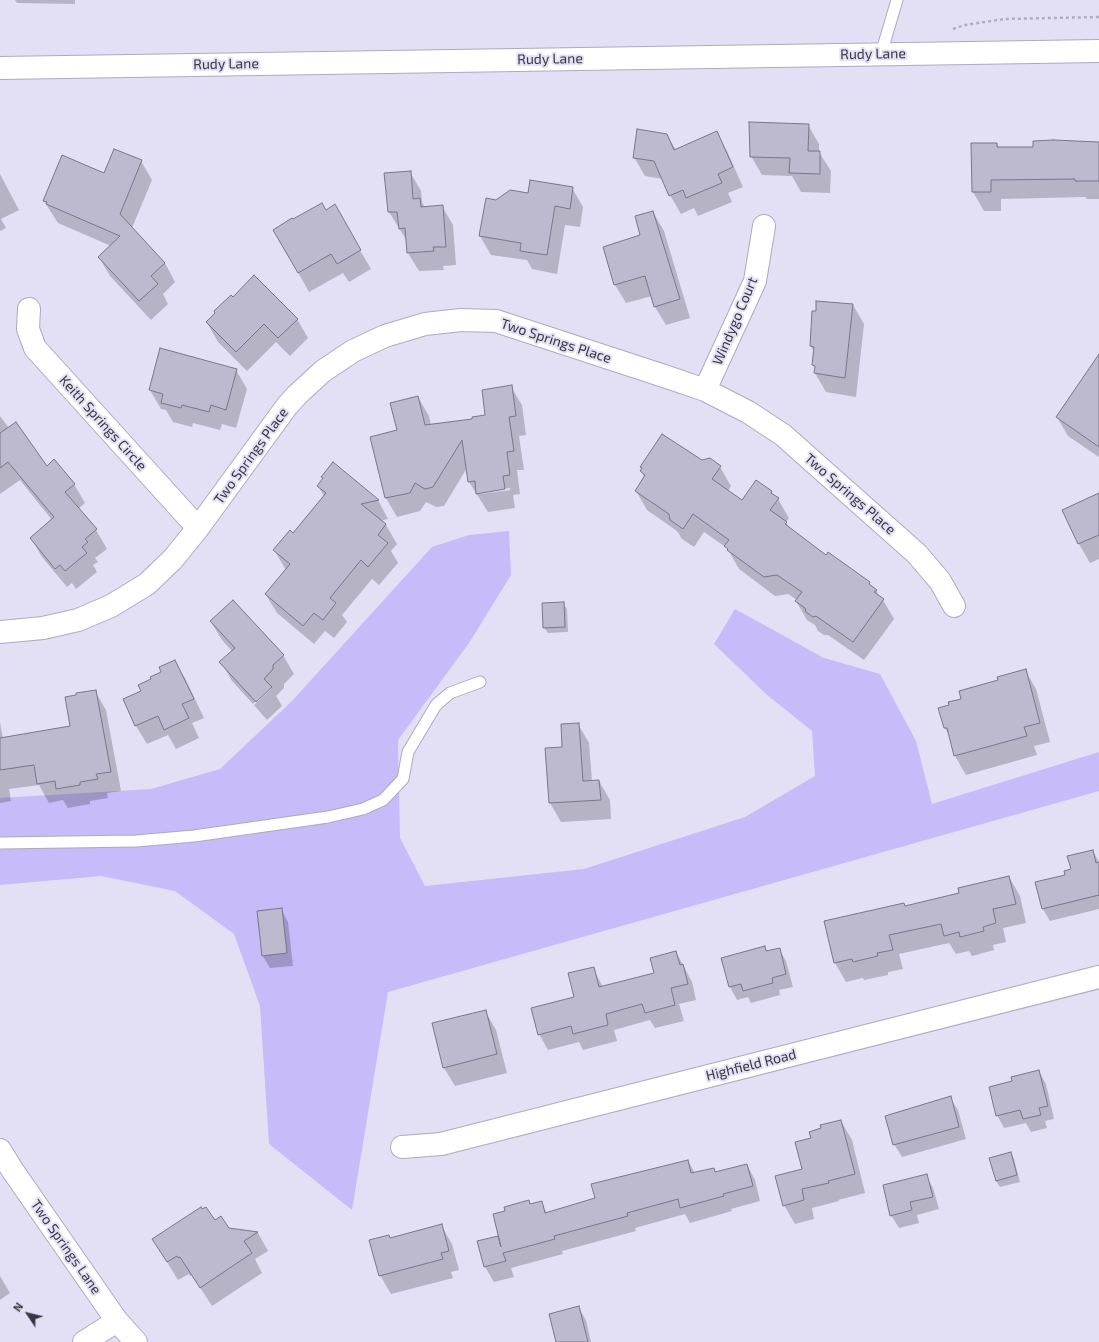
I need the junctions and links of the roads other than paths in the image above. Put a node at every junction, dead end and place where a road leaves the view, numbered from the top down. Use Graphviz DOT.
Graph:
graph roads {
  1 [pos="897,0"];
  2 [pos="1099,51"];
  3 [pos="881,54"];
  4 [pos="0,68"];
  5 [pos="764,226"];
  6 [pos="29,309"];
  7 [pos="705,390"];
  8 [pos="198,528"];
  9 [pos="954,606"];
  10 [pos="0,632"];
  11 [pos="480,682"];
  12 [pos="0,843"];
  13 [pos="1099,977"];
  14 [pos="402,1147"];
  15 [pos="0,1150"];
  16 [pos="118,1321"];
  17 [pos="84,1342"];
  18 [pos="136,1342"];
  1 -- 3 [label="lane"];
  2 -- 3 [label="street, Rudy Lane"];
  3 -- 4 [label="street, Rudy Lane"];
  5 -- 7 [label="street, Windygo Court"];
  6 -- 8 [label="street, Keith Springs Circle"];
  7 -- 8 [label="street, Two Springs Place"];
  7 -- 9 [label="street, Two Springs Place"];
  8 -- 10 [label="street, Two Springs Place"];
  11 -- 12 [label="lane"];
  13 -- 14 [label="street, Highfield Road"];
  15 -- 16 [label="street, Two Springs Lane"];
  16 -- 17 [label="street"];
  16 -- 18 [label="street, Two Springs Lane"];
}
